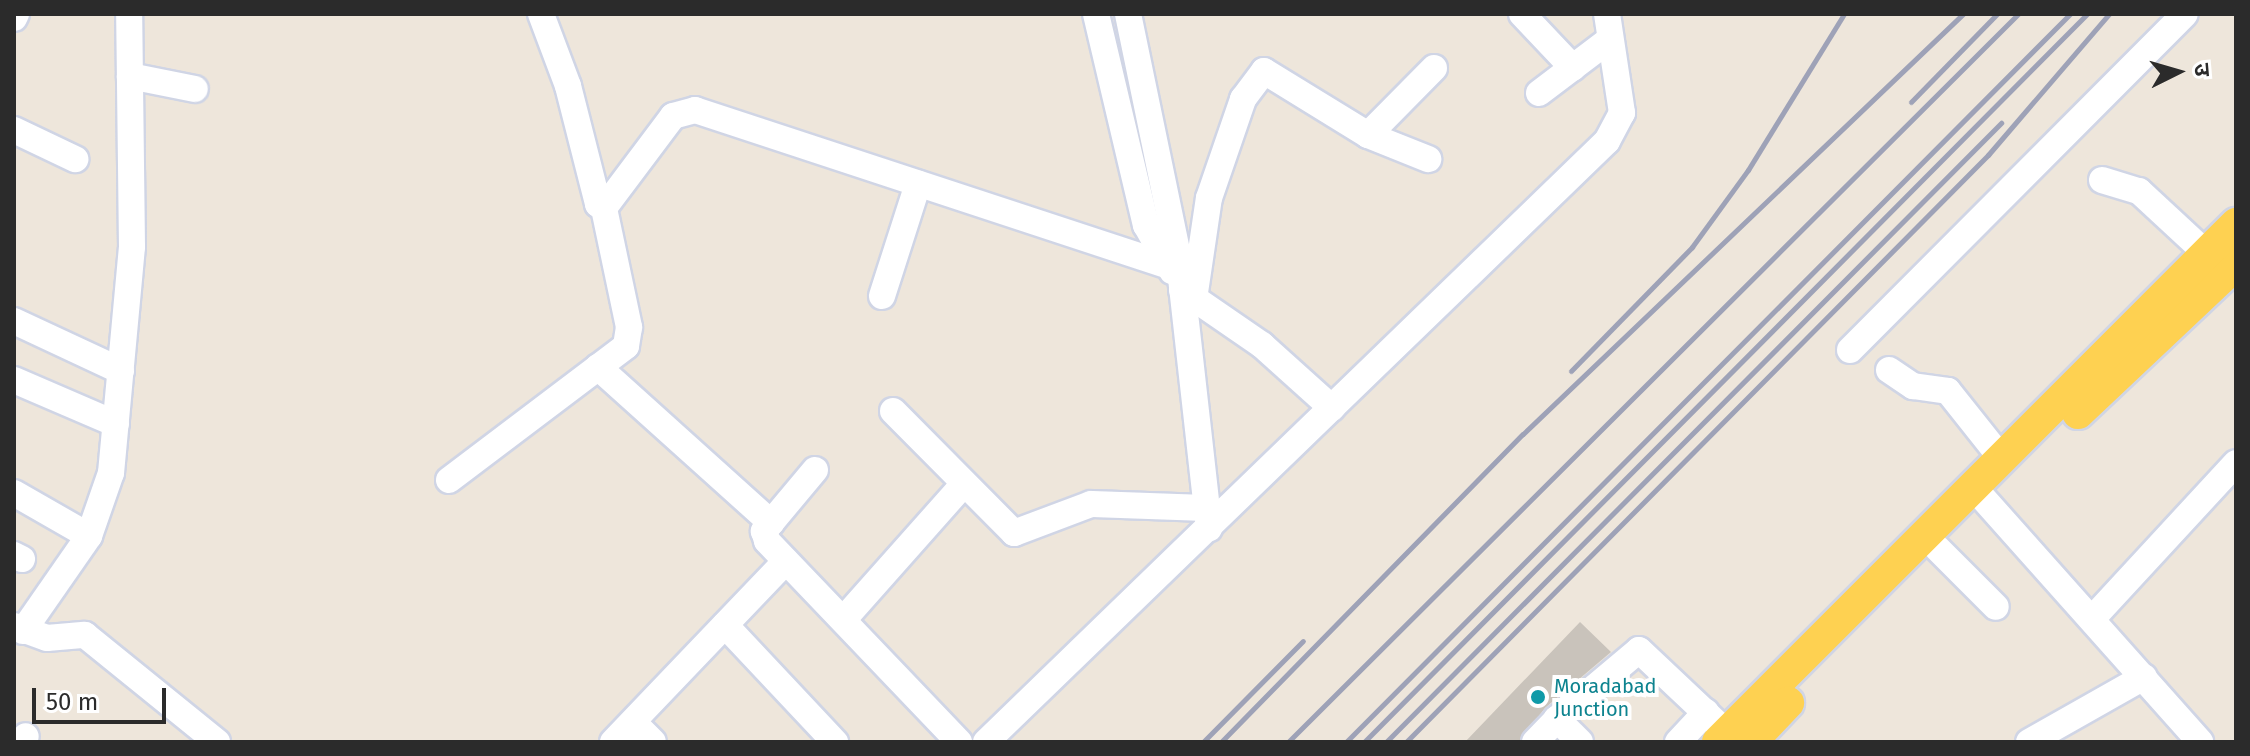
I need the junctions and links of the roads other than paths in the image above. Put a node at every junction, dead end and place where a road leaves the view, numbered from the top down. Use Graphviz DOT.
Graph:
graph roads {
  1 [pos="129,14"];
  2 [pos="541,14"];
  3 [pos="1096,14"];
  4 [pos="1128,14"];
  5 [pos="1522,14"];
  6 [pos="2185,14"];
  7 [pos="1608,27"];
  8 [pos="1434,68"];
  9 [pos="1573,68"];
  10 [pos="130,76"];
  11 [pos="195,89"];
  12 [pos="1539,93"];
  13 [pos="14,130"];
  14 [pos="1368,135"];
  15 [pos="75,159"];
  16 [pos="1428,159"];
  17 [pos="2102,180"];
  18 [pos="918,184"];
  19 [pos="604,208"];
  20 [pos="2236,224"];
  21 [pos="2221,259"];
  22 [pos="1179,282"];
  23 [pos="882,296"];
  24 [pos="14,321"];
  25 [pos="1850,350"];
  26 [pos="598,367"];
  27 [pos="1889,370"];
  28 [pos="121,371"];
  29 [pos="14,380"];
  30 [pos="1332,408"];
  31 [pos="893,411"];
  32 [pos="116,424"];
  33 [pos="2002,459"];
  34 [pos="2236,463"];
  35 [pos="815,470"];
  36 [pos="449,480"];
  37 [pos="963,485"];
  38 [pos="14,493"];
  39 [pos="1979,495"];
  40 [pos="1208,518"];
  41 [pos="771,523"];
  42 [pos="89,536"];
  43 [pos="1937,548"];
  44 [pos="786,561"];
  45 [pos="1996,607"];
  46 [pos="2092,619"];
  47 [pos="843,620"];
  48 [pos="725,625"];
  49 [pos="18,629"];
  50 [pos="2144,677"];
  51 [pos="1557,719"];
  52 [pos="633,722"];
  53 [pos="1726,732"];
  54 [pos="217,742"];
  55 [pos="613,742"];
  56 [pos="653,742"];
  57 [pos="835,742"];
  58 [pos="959,742"];
  59 [pos="986,742"];
  60 [pos="1535,742"];
  61 [pos="1580,742"];
  62 [pos="1678,742"];
  63 [pos="2029,742"];
  64 [pos="2200,742"];
  1 -- 10 [label="street"];
  2 -- 19 [label="street"];
  3 -- 22 [label="street"];
  4 -- 22 [label="street"];
  5 -- 9 [label="street"];
  6 -- 25 [label="street"];
  7 -- 9 [label="street"];
  7 -- 30 [label="street"];
  8 -- 14 [label="street"];
  9 -- 12 [label="street"];
  10 -- 11 [label="street"];
  10 -- 28 [label="street"];
  13 -- 15 [label="street"];
  14 -- 16 [label="street"];
  14 -- 22 [label="street"];
  17 -- 21 [label="street"];
  18 -- 19 [label="street"];
  18 -- 22 [label="street"];
  18 -- 23 [label="street"];
  19 -- 26 [label="street"];
  20 -- 21 [label="main road"];
  21 -- 33 [label="main road"];
  21 -- 39 [label="main road"];
  22 -- 30 [label="street"];
  22 -- 40 [label="street"];
  24 -- 28 [label="street"];
  26 -- 36 [label="street"];
  26 -- 41 [label="street"];
  27 -- 33 [label="street"];
  28 -- 32 [label="street"];
  29 -- 32 [label="street"];
  30 -- 40 [label="street"];
  31 -- 37 [label="street"];
  32 -- 42 [label="street"];
  33 -- 39 [label="main road"];
  34 -- 46 [label="street"];
  35 -- 41 [label="street"];
  37 -- 40 [label="street"];
  37 -- 47 [label="street"];
  38 -- 42 [label="street"];
  39 -- 43 [label="main road"];
  39 -- 46 [label="street"];
  39 -- 53 [label="main road"];
  40 -- 59 [label="street"];
  41 -- 44 [label="street"];
  42 -- 49 [label="street"];
  43 -- 45 [label="street"];
  43 -- 53 [label="main road"];
  44 -- 47 [label="street"];
  44 -- 48 [label="street"];
  46 -- 50 [label="street"];
  47 -- 58 [label="street"];
  48 -- 52 [label="street"];
  48 -- 57 [label="street"];
  49 -- 54 [label="street"];
  50 -- 63 [label="street"];
  50 -- 64 [label="street"];
  51 -- 53 [label="street"];
  51 -- 60 [label="street"];
  51 -- 61 [label="street"];
  52 -- 55 [label="street"];
  52 -- 56 [label="street"];
  53 -- 62 [label="street"];
}
